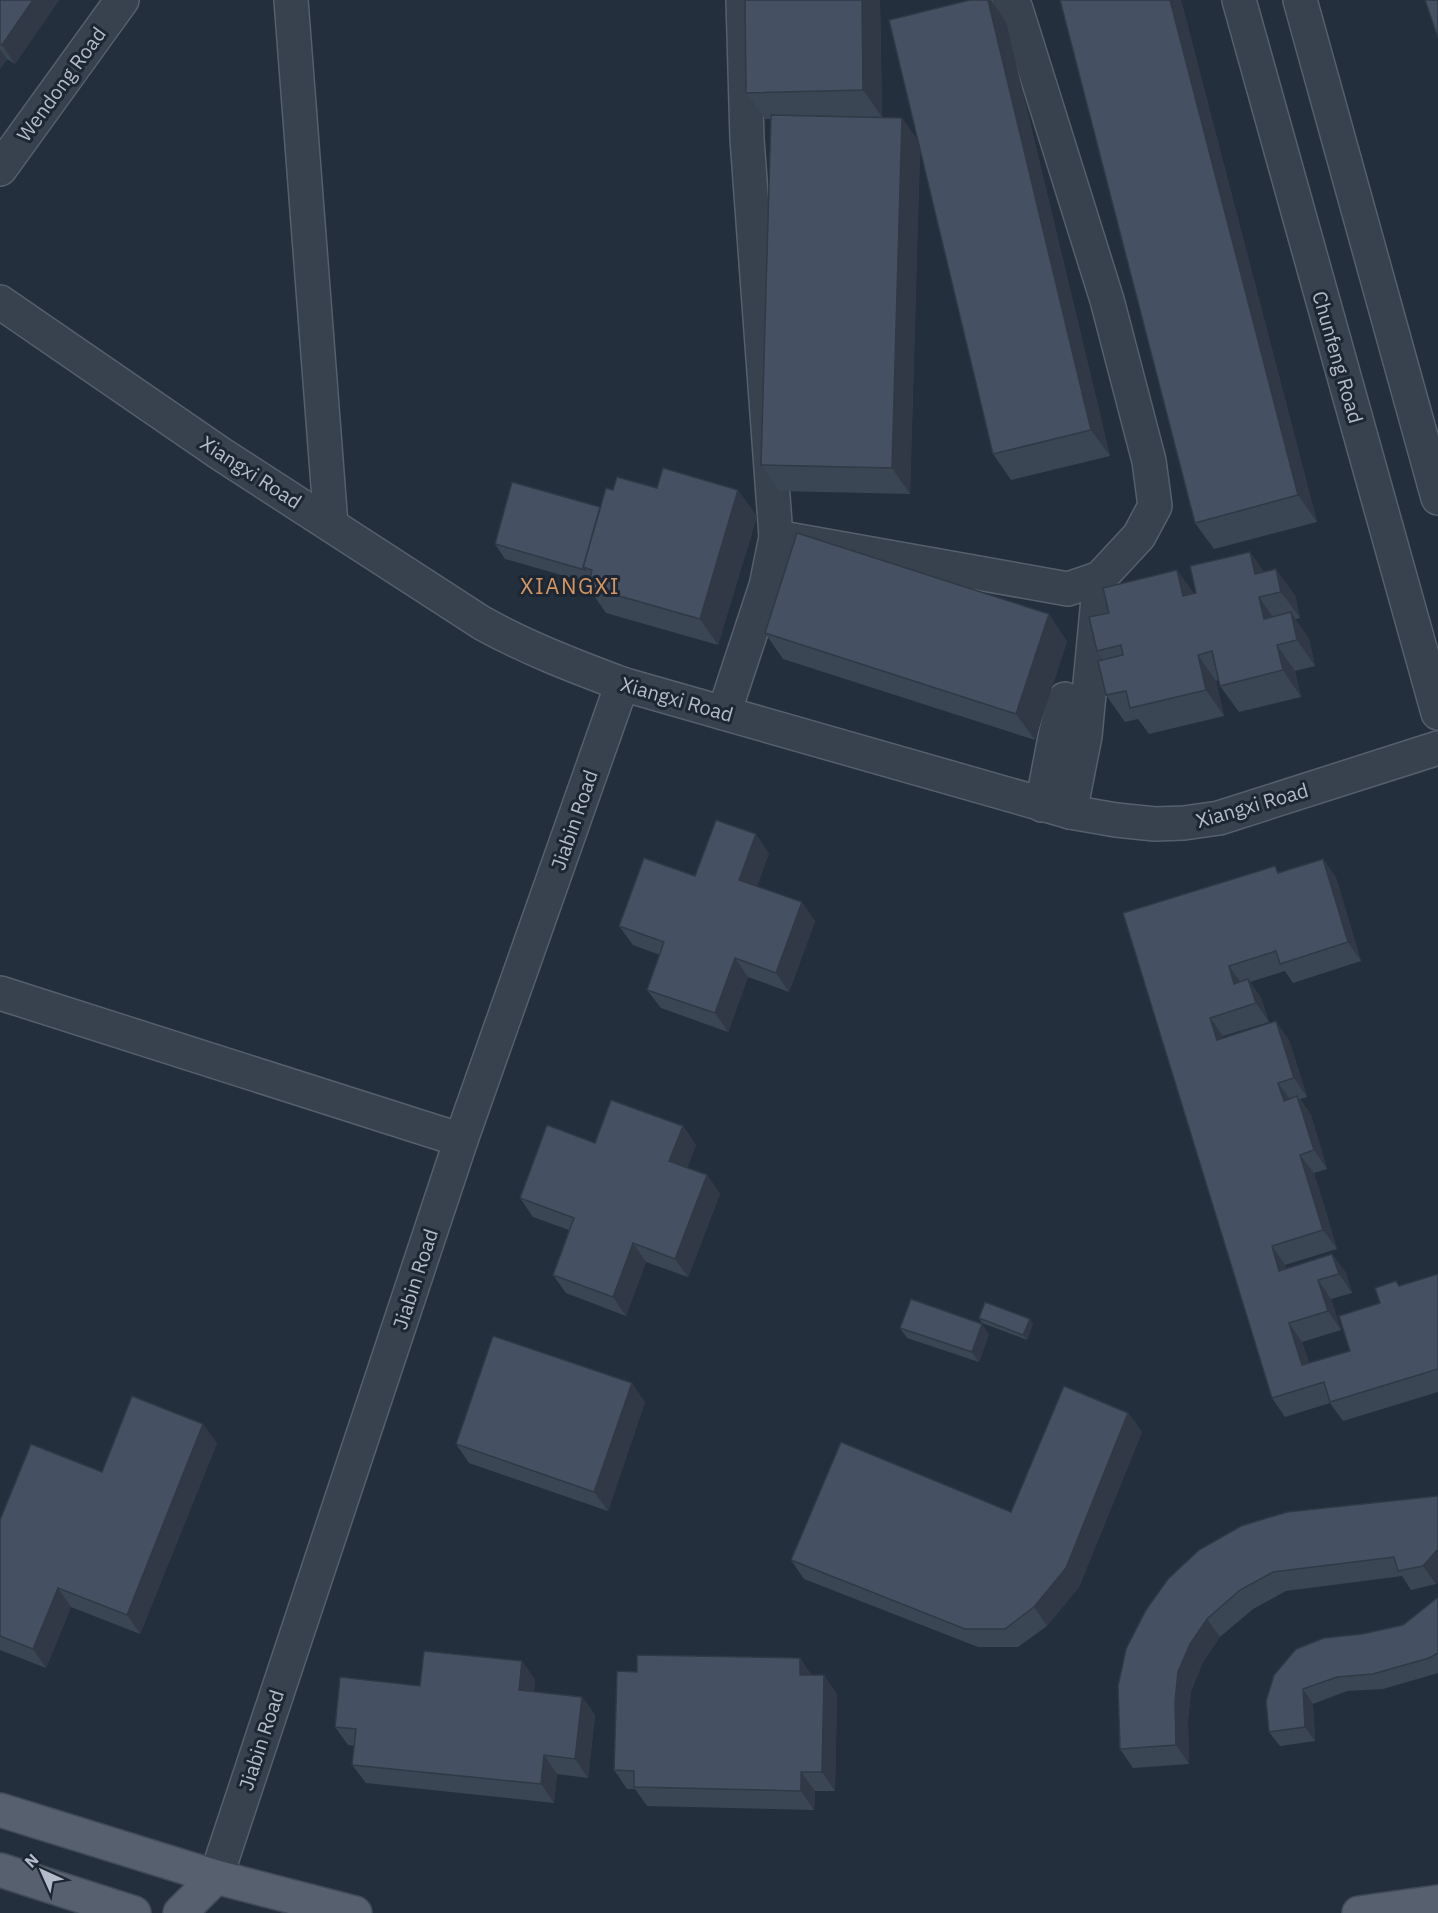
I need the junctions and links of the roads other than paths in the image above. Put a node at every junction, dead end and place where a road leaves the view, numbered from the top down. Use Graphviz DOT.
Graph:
graph roads {
  1 [pos="122,0"];
  2 [pos="291,0"];
  3 [pos="743,0"];
  4 [pos="1009,0"];
  5 [pos="1239,0"];
  6 [pos="1300,0"];
  7 [pos="0,169"];
  8 [pos="0,302"];
  9 [pos="1438,498"];
  10 [pos="331,525"];
  11 [pos="776,537"];
  12 [pos="1100,578"];
  13 [pos="622,684"];
  14 [pos="1065,699"];
  15 [pos="724,713"];
  16 [pos="1438,713"];
  17 [pos="1438,748"];
  18 [pos="1056,808"];
  19 [pos="0,993"];
  20 [pos="461,1140"];
  21 [pos="0,1810"];
  22 [pos="0,1870"];
  23 [pos="216,1877"];
  24 [pos="1438,1902"];
  25 [pos="134,1913"];
  26 [pos="180,1913"];
  27 [pos="214,1913"];
  28 [pos="355,1913"];
  29 [pos="1359,1913"];
  1 -- 7 [label="street, Wendong Road"];
  2 -- 10 [label="street"];
  3 -- 11 [label="street"];
  4 -- 12 [label="street"];
  5 -- 16 [label="street, Chunfeng Road"];
  6 -- 9 [label="street"];
  8 -- 10 [label="street, Xiangxi Road"];
  10 -- 13 [label="street, Xiangxi Road"];
  11 -- 12 [label="street"];
  11 -- 15 [label="street"];
  12 -- 18 [label="street"];
  13 -- 15 [label="street, Xiangxi Road"];
  13 -- 20 [label="street, Jiabin Road"];
  14 -- 18 [label="street"];
  15 -- 18 [label="street, Xiangxi Road"];
  17 -- 18 [label="street, Xiangxi Road"];
  19 -- 20 [label="street"];
  20 -- 23 [label="street, Jiabin Road"];
  21 -- 23 [label="main road"];
  22 -- 25 [label="main road"];
  23 -- 26 [label="main road, Jiabin Road"];
  23 -- 27 [label="main road, Jiabin Road"];
  23 -- 28 [label="main road"];
  24 -- 29 [label="main road"];
}
